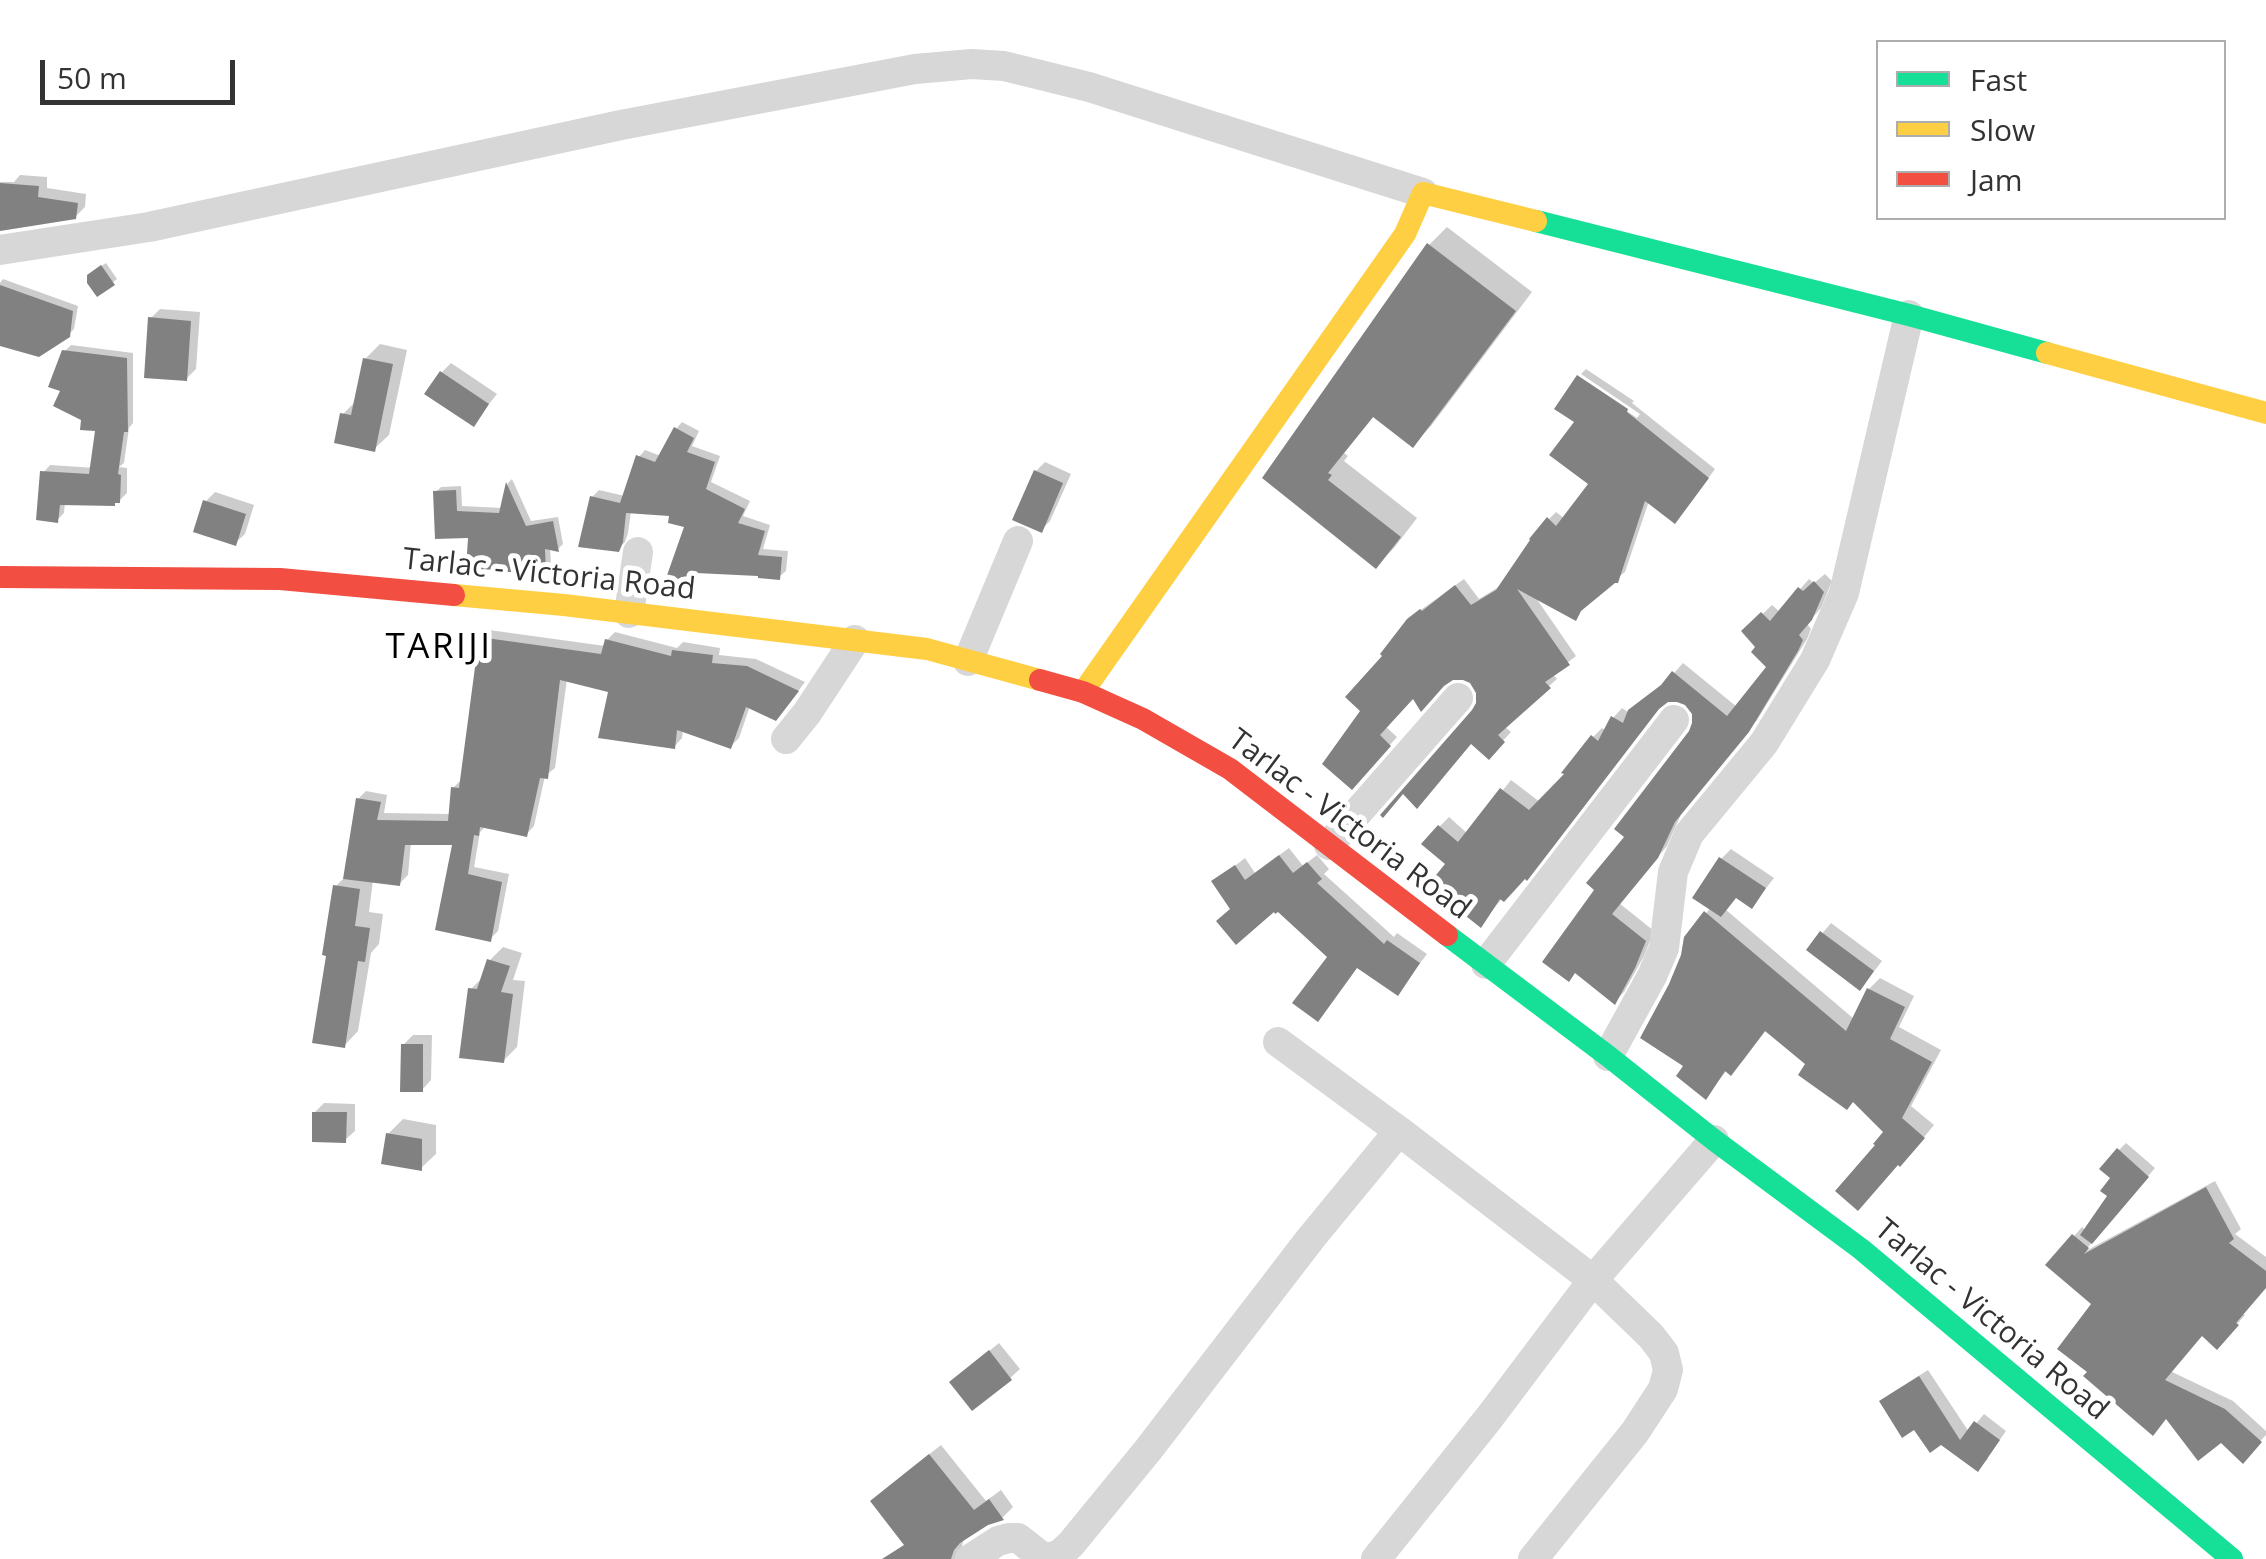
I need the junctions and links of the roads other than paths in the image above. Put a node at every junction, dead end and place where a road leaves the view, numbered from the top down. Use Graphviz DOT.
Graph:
graph roads {
  1 [pos="1422,195"];
  2 [pos="0,250"];
  3 [pos="1906,329"];
  4 [pos="2266,413"];
  5 [pos="1018,542"];
  6 [pos="638,552"];
  7 [pos="0,577"];
  8 [pos="629,612"];
  9 [pos="855,640"];
  10 [pos="968,660"];
  11 [pos="1082,692"];
  12 [pos="1458,698"];
  13 [pos="1674,720"];
  14 [pos="786,739"];
  15 [pos="1330,845"];
  16 [pos="1486,964"];
  17 [pos="1278,1042"];
  18 [pos="1608,1056"];
  19 [pos="1399,1131"];
  20 [pos="1714,1140"];
  21 [pos="1593,1280"];
  22 [pos="970,1559"];
  23 [pos="1050,1559"];
  24 [pos="1376,1559"];
  25 [pos="1533,1559"];
  26 [pos="2232,1559"];
  1 -- 2 [label="street"];
  1 -- 3 [label="main road"];
  1 -- 11 [label="main road"];
  3 -- 4 [label="main road"];
  3 -- 18 [label="street"];
  5 -- 10 [label="street"];
  6 -- 8 [label="street"];
  7 -- 8 [label="main road, Tarlac - Victoria Road"];
  8 -- 9 [label="main road, Tarlac - Victoria Road"];
  9 -- 10 [label="main road, Tarlac - Victoria Road"];
  9 -- 14 [label="street"];
  10 -- 11 [label="main road, Tarlac - Victoria Road"];
  11 -- 15 [label="main road, Tarlac - Victoria Road"];
  12 -- 15 [label="street"];
  13 -- 16 [label="street"];
  15 -- 16 [label="main road, Tarlac - Victoria Road"];
  16 -- 18 [label="main road, Tarlac - Victoria Road"];
  17 -- 19 [label="street"];
  18 -- 20 [label="main road, Tarlac - Victoria Road"];
  19 -- 21 [label="street"];
  19 -- 23 [label="street"];
  20 -- 21 [label="street"];
  20 -- 26 [label="main road, Tarlac - Victoria Road"];
  21 -- 24 [label="street"];
  21 -- 25 [label="street"];
  22 -- 23 [label="street"];
}
